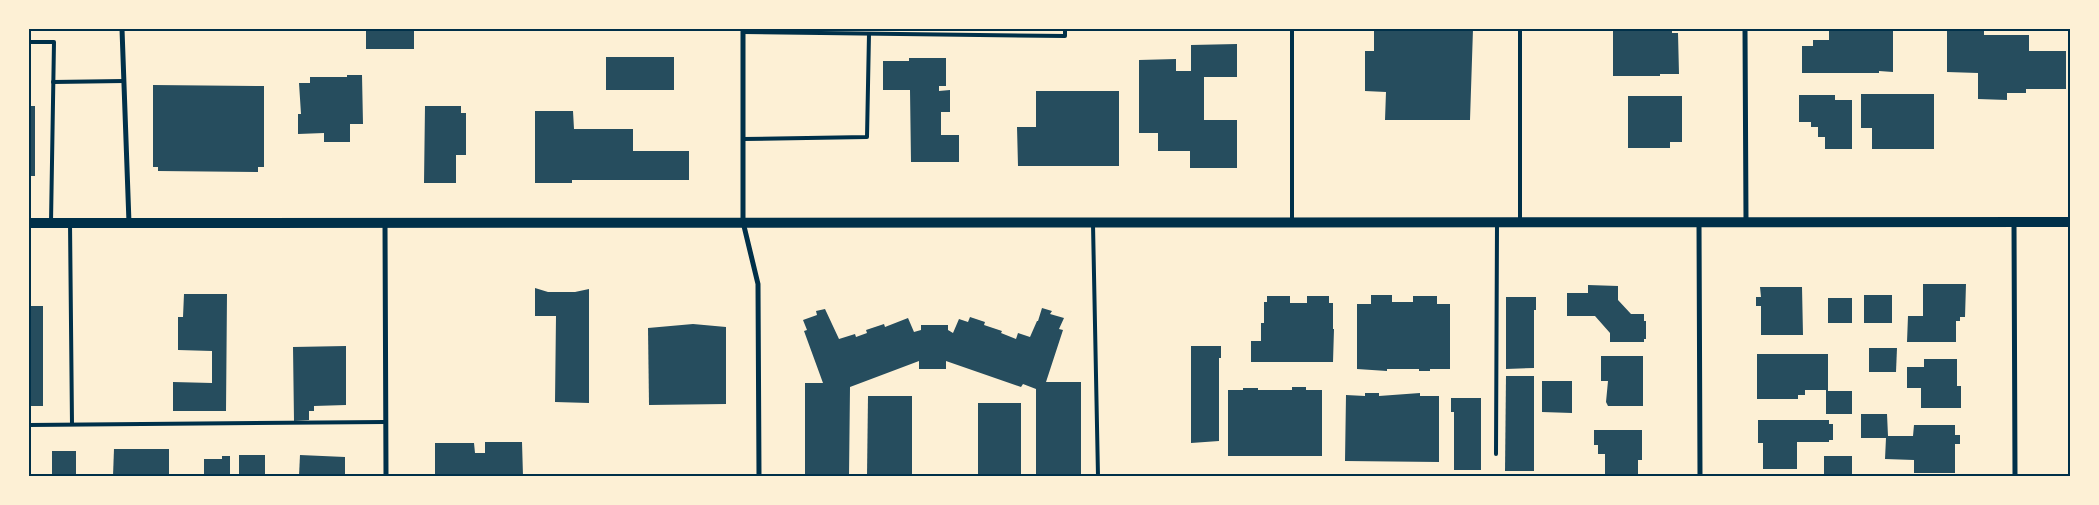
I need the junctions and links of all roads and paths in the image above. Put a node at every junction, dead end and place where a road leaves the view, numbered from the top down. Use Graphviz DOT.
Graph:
graph roads {
  1 [pos="122,29"];
  2 [pos="1065,29"];
  3 [pos="1292,29"];
  4 [pos="1520,29"];
  5 [pos="1745,29"];
  6 [pos="743,31"];
  7 [pos="869,34"];
  8 [pos="29,42"];
  9 [pos="124,81"];
  10 [pos="53,82"];
  11 [pos="743,139"];
  12 [pos="1699,221"];
  13 [pos="1746,221"];
  14 [pos="2014,221"];
  15 [pos="743,222"];
  16 [pos="1093,222"];
  17 [pos="1292,222"];
  18 [pos="1497,222"];
  19 [pos="1520,222"];
  20 [pos="2070,222"];
  21 [pos="29,223"];
  22 [pos="51,223"];
  23 [pos="70,223"];
  24 [pos="129,223"];
  25 [pos="385,223"];
  26 [pos="386,422"];
  27 [pos="72,424"];
  28 [pos="29,425"];
  29 [pos="1496,454"];
  30 [pos="386,476"];
  31 [pos="759,476"];
  32 [pos="1098,476"];
  33 [pos="1700,476"];
  34 [pos="2016,476"];
  1 -- 9 [label="street"];
  2 -- 7 [label="lane"];
  3 -- 17 [label="lane"];
  4 -- 19 [label="lane"];
  5 -- 13 [label="street"];
  6 -- 7 [label="lane"];
  6 -- 11 [label="street"];
  7 -- 11 [label="lane"];
  8 -- 10 [label="lane"];
  9 -- 10 [label="lane"];
  9 -- 24 [label="street"];
  10 -- 22 [label="lane"];
  11 -- 15 [label="street"];
  12 -- 13 [label="main road"];
  12 -- 19 [label="main road"];
  12 -- 33 [label="street"];
  13 -- 14 [label="main road"];
  14 -- 20 [label="main road"];
  14 -- 34 [label="street"];
  15 -- 16 [label="main road"];
  15 -- 25 [label="main road"];
  15 -- 31 [label="street"];
  16 -- 17 [label="main road"];
  16 -- 32 [label="lane"];
  17 -- 18 [label="main road"];
  18 -- 19 [label="main road"];
  18 -- 29 [label="lane"];
  21 -- 22 [label="main road"];
  22 -- 23 [label="main road"];
  23 -- 24 [label="main road"];
  23 -- 27 [label="lane"];
  24 -- 25 [label="main road"];
  25 -- 26 [label="street"];
  26 -- 27 [label="lane"];
  26 -- 30 [label="street"];
  27 -- 28 [label="lane"];
}
